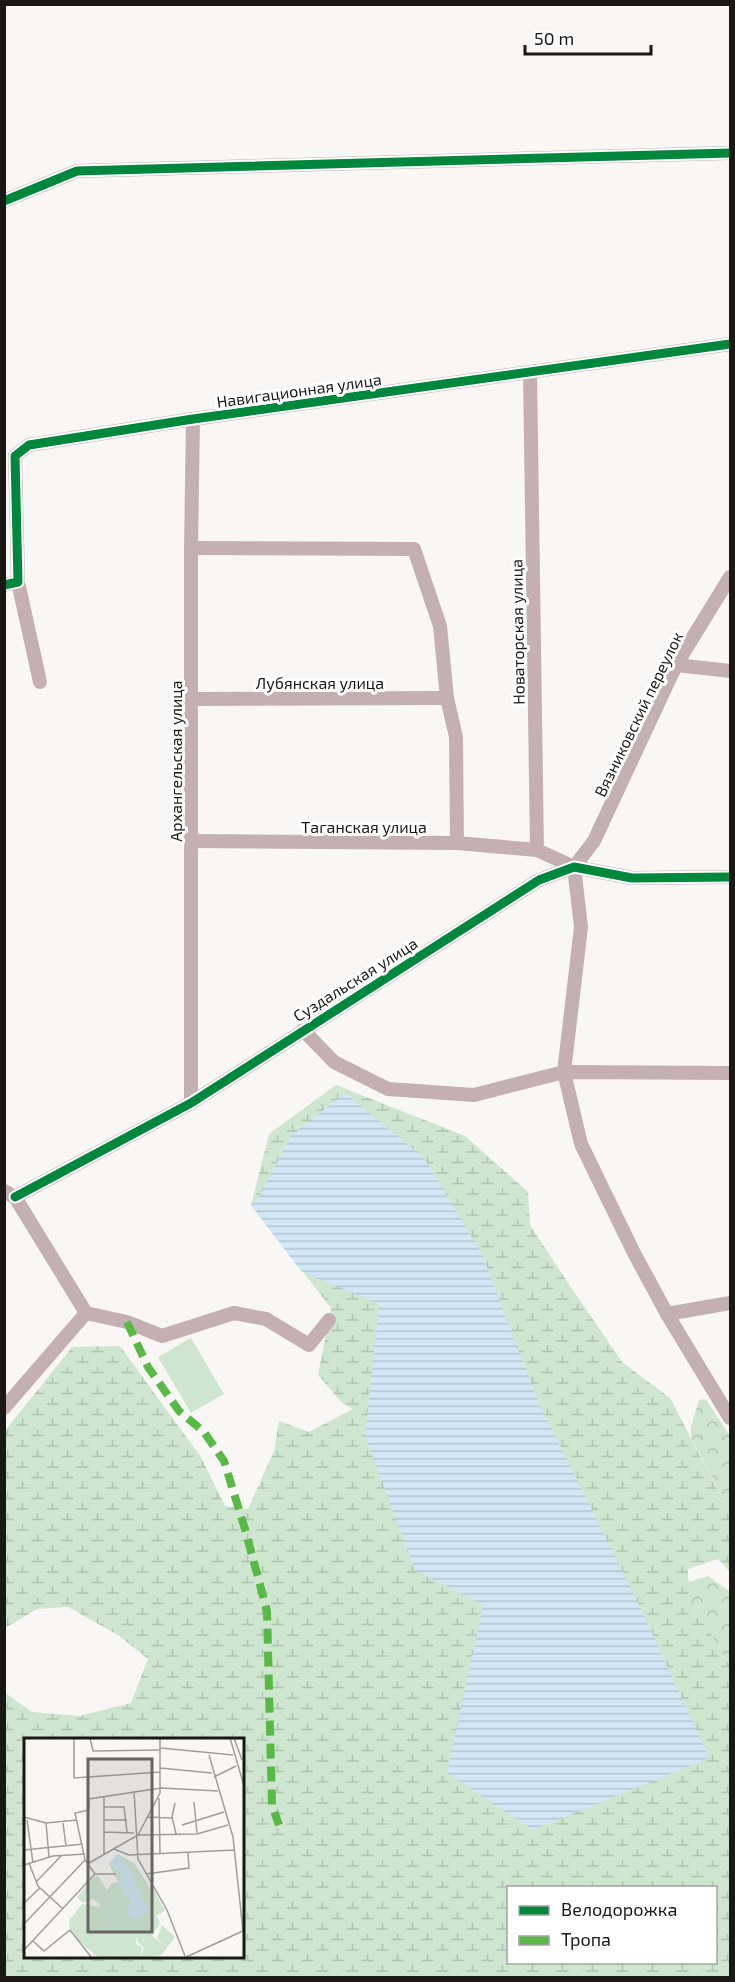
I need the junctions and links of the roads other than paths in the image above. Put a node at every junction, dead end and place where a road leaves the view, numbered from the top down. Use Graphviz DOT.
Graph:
graph roads {
  1 [pos="730,153"];
  2 [pos="4,201"];
  3 [pos="730,344"];
  4 [pos="530,373"];
  5 [pos="193,419"];
  6 [pos="191,548"];
  7 [pos="730,576"];
  8 [pos="11,583"];
  9 [pos="676,665"];
  10 [pos="730,671"];
  11 [pos="40,682"];
  12 [pos="447,698"];
  13 [pos="192,699"];
  14 [pos="191,841"];
  15 [pos="457,843"];
  16 [pos="537,850"];
  17 [pos="574,867"];
  18 [pos="730,876"];
  19 [pos="303,1030"];
  20 [pos="564,1072"];
  21 [pos="730,1073"];
  22 [pos="191,1103"];
  23 [pos="10,1194"];
  24 [pos="730,1303"];
  25 [pos="86,1313"];
  26 [pos="667,1314"];
  27 [pos="329,1320"];
  28 [pos="4,1408"];
  29 [pos="730,1418"];
  1 -- 2 [label="street"];
  3 -- 4 [label="street, Навигационная улица"];
  4 -- 5 [label="street, Навигационная улица"];
  4 -- 16 [label="street, Новаторская улица"];
  5 -- 6 [label="street, Архангельская улица"];
  5 -- 8 [label="street, Навигационная улица"];
  6 -- 12 [label="street"];
  6 -- 13 [label="street, Архангельская улица"];
  7 -- 9 [label="street, Вязниковский переулок"];
  8 -- 11 [label="street"];
  9 -- 10 [label="street"];
  9 -- 17 [label="street, Вязниковский переулок"];
  12 -- 13 [label="street, Лубянская улица"];
  12 -- 15 [label="street"];
  13 -- 14 [label="street, Архангельская улица"];
  14 -- 15 [label="street, Таганская улица"];
  14 -- 22 [label="street, Архангельская улица"];
  15 -- 16 [label="street, Таганская улица"];
  16 -- 17 [label="street"];
  17 -- 18 [label="street"];
  17 -- 19 [label="street, Суздальская улица"];
  17 -- 20 [label="street"];
  19 -- 20 [label="street"];
  19 -- 22 [label="street, Суздальская улица"];
  20 -- 21 [label="street"];
  20 -- 26 [label="street"];
  22 -- 23 [label="street, Суздальская улица"];
  23 -- 25 [label="street"];
  24 -- 26 [label="street"];
  25 -- 27 [label="street"];
  25 -- 28 [label="street"];
  26 -- 29 [label="street"];
}
